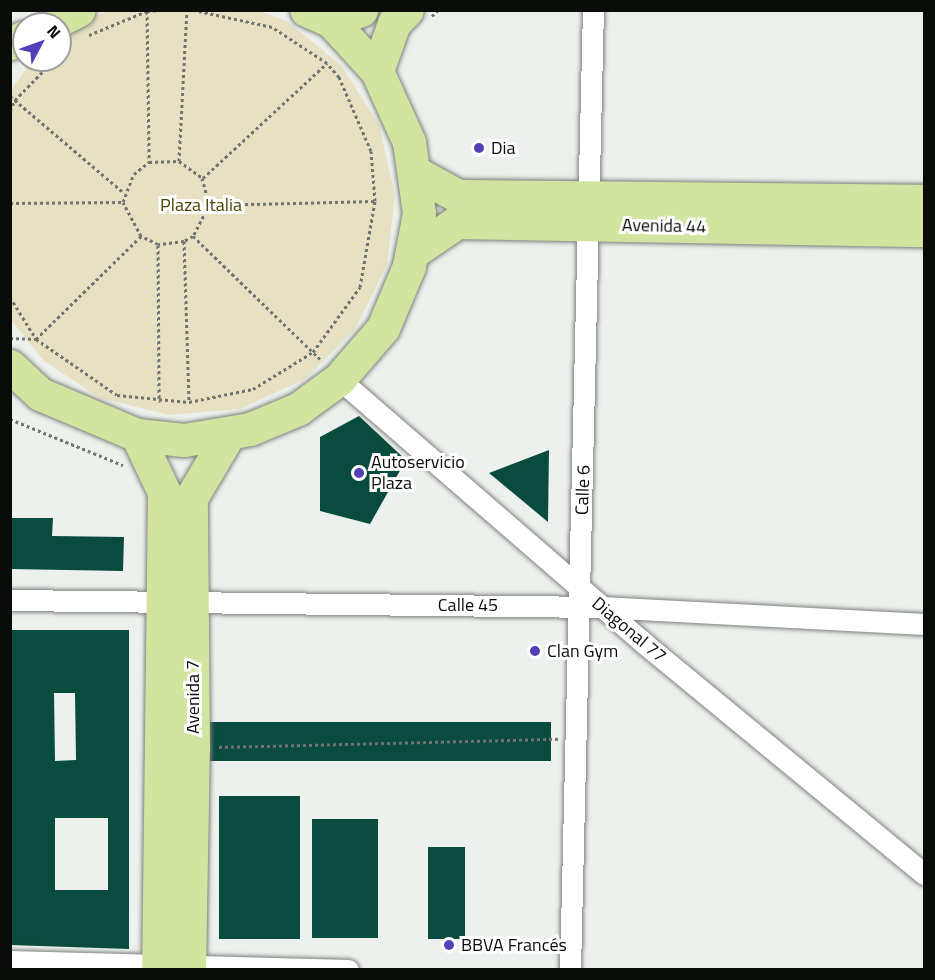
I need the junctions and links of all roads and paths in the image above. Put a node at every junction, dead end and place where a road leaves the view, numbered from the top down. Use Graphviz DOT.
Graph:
graph roads {
  1 [pos="161,10"];
  2 [pos="187,10"];
  3 [pos="194,10"];
  4 [pos="361,10"];
  5 [pos="407,10"];
  6 [pos="593,10"];
  7 [pos="147,11"];
  8 [pos="319,16"];
  9 [pos="80,25"];
  10 [pos="327,63"];
  11 [pos="377,71"];
  12 [pos="42,72"];
  13 [pos="10,96"];
  14 [pos="15,100"];
  15 [pos="10,111"];
  16 [pos="180,161"];
  17 [pos="149,162"];
  18 [pos="416,173"];
  19 [pos="202,178"];
  20 [pos="124,194"];
  21 [pos="375,201"];
  22 [pos="924,201"];
  23 [pos="123,202"];
  24 [pos="10,203"];
  25 [pos="209,206"];
  26 [pos="591,213"];
  27 [pos="924,230"];
  28 [pos="141,236"];
  29 [pos="193,236"];
  30 [pos="184,241"];
  31 [pos="158,244"];
  32 [pos="413,252"];
  33 [pos="10,297"];
  34 [pos="10,338"];
  35 [pos="36,339"];
  36 [pos="313,351"];
  37 [pos="10,366"];
  38 [pos="339,380"];
  39 [pos="25,399"];
  40 [pos="159,402"];
  41 [pos="189,402"];
  42 [pos="10,419"];
  43 [pos="229,434"];
  44 [pos="137,435"];
  45 [pos="130,468"];
  46 [pos="10,600"];
  47 [pos="588,601"];
  48 [pos="178,603"];
  49 [pos="924,624"];
  50 [pos="577,739"];
  51 [pos="194,747"];
  52 [pos="924,874"];
  53 [pos="10,961"];
  54 [pos="173,968"];
  55 [pos="348,969"];
  56 [pos="570,969"];
  1 -- 7 [label="path"];
  2 -- 16 [label="path"];
  3 -- 10 [label="path"];
  4 -- 8 [label="main road"];
  5 -- 11 [label="main road"];
  6 -- 26 [label="street, Calle 6"];
  7 -- 9 [label="path"];
  7 -- 17 [label="path"];
  8 -- 11 [label="main road"];
  10 -- 19 [label="path"];
  10 -- 21 [label="path"];
  11 -- 18 [label="main road"];
  12 -- 14 [label="path"];
  13 -- 14 [label="path"];
  14 -- 15 [label="path"];
  14 -- 20 [label="path"];
  16 -- 17 [label="path"];
  16 -- 19 [label="path"];
  17 -- 20 [label="path"];
  18 -- 26 [label="main road, Avenida 44"];
  18 -- 32 [label="main road"];
  19 -- 25 [label="path"];
  20 -- 23 [label="path"];
  21 -- 25 [label="path"];
  21 -- 36 [label="path"];
  22 -- 26 [label="main road, Avenida 44"];
  23 -- 24 [label="path"];
  23 -- 28 [label="path"];
  25 -- 29 [label="path"];
  26 -- 27 [label="main road, Avenida 44"];
  26 -- 32 [label="main road, Avenida 44"];
  26 -- 47 [label="street, Calle 6"];
  28 -- 31 [label="path"];
  28 -- 35 [label="path"];
  29 -- 30 [label="path"];
  29 -- 36 [label="path"];
  30 -- 31 [label="path"];
  30 -- 41 [label="path"];
  31 -- 40 [label="path"];
  32 -- 38 [label="main road"];
  33 -- 35 [label="path"];
  34 -- 35 [label="path"];
  35 -- 40 [label="path"];
  36 -- 38 [label="path"];
  36 -- 41 [label="path"];
  37 -- 39 [label="main road"];
  38 -- 43 [label="main road"];
  38 -- 47 [label="street, Diagonal 77"];
  39 -- 44 [label="main road"];
  40 -- 41 [label="path"];
  42 -- 45 [label="path"];
  43 -- 44 [label="main road"];
  43 -- 48 [label="main road, Avenida 7"];
  44 -- 48 [label="main road, Avenida 7"];
  46 -- 48 [label="street, Calle 45"];
  47 -- 48 [label="street, Calle 45"];
  47 -- 49 [label="street, Calle 45"];
  47 -- 50 [label="street, Calle 6"];
  47 -- 52 [label="street, Diagonal 77"];
  48 -- 51 [label="main road, Avenida 7"];
  48 -- 54 [label="main road, Avenida 7"];
  50 -- 51 [label="path"];
  50 -- 56 [label="street, Calle 6"];
  51 -- 54 [label="main road, Avenida 7"];
  53 -- 54 [label="street"];
  54 -- 55 [label="street"];
}
